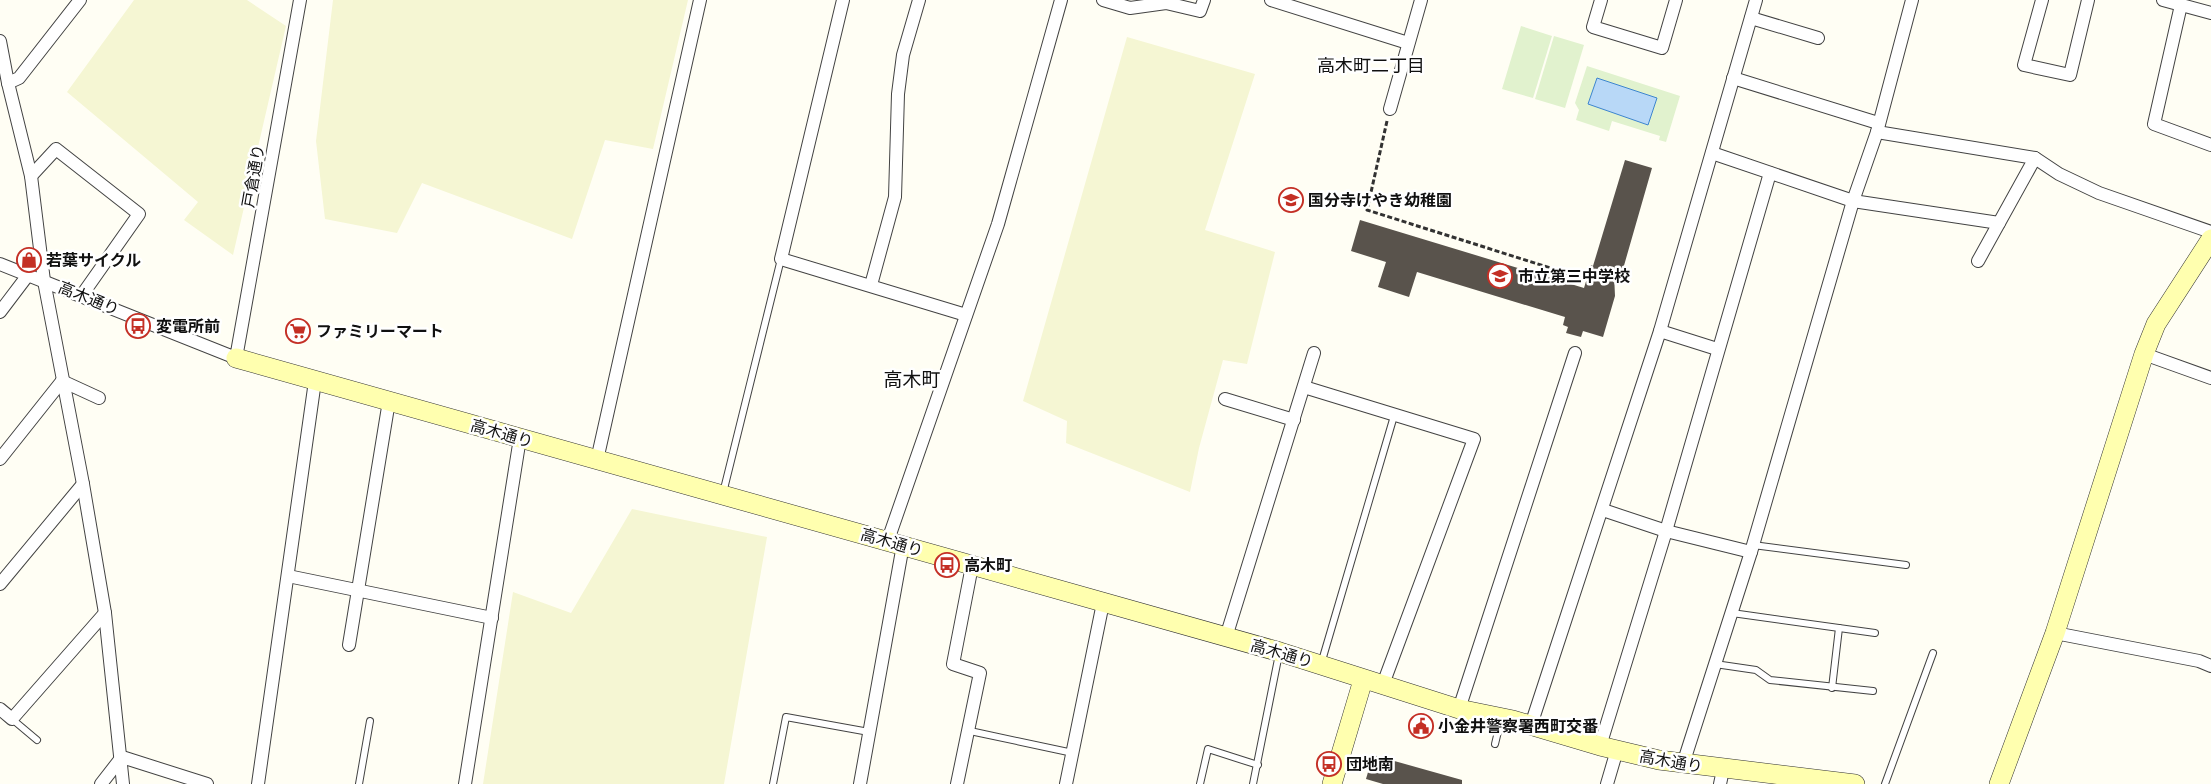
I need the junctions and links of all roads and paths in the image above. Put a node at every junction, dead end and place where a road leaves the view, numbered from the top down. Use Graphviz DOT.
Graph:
graph roads {
  1 [pos="80,0"];
  2 [pos="300,0"];
  3 [pos="700,0"];
  4 [pos="843,0"];
  5 [pos="919,0"];
  6 [pos="1061,0"];
  7 [pos="1103,0"];
  8 [pos="1204,0"];
  9 [pos="1271,0"];
  10 [pos="1421,0"];
  11 [pos="1601,0"];
  12 [pos="1676,0"];
  13 [pos="1756,0"];
  14 [pos="1912,0"];
  15 [pos="2042,0"];
  16 [pos="2088,0"];
  17 [pos="2163,0"];
  18 [pos="2182,5"];
  19 [pos="1316,6"];
  20 [pos="2211,13"];
  21 [pos="1750,18"];
  22 [pos="1818,38"];
  23 [pos="0,41"];
  24 [pos="1408,43"];
  25 [pos="1733,78"];
  26 [pos="8,83"];
  27 [pos="1390,109"];
  28 [pos="1877,128"];
  29 [pos="2211,145"];
  30 [pos="1712,153"];
  31 [pos="2035,158"];
  32 [pos="1770,173"];
  33 [pos="31,176"];
  34 [pos="1853,201"];
  35 [pos="1999,223"];
  36 [pos="2211,232"];
  37 [pos="2211,239"];
  38 [pos="781,259"];
  39 [pos="1978,261"];
  40 [pos="0,264"];
  41 [pos="28,275"];
  42 [pos="1579,277"];
  43 [pos="44,281"];
  44 [pos="871,285"];
  45 [pos="82,295"];
  46 [pos="0,312"];
  47 [pos="966,315"];
  48 [pos="1660,331"];
  49 [pos="1717,349"];
  50 [pos="1314,353"];
  51 [pos="1575,353"];
  52 [pos="2144,354"];
  53 [pos="236,358"];
  54 [pos="2211,378"];
  55 [pos="62,381"];
  56 [pos="315,381"];
  57 [pos="1304,387"];
  58 [pos="99,398"];
  59 [pos="1225,399"];
  60 [pos="389,401"];
  61 [pos="1394,416"];
  62 [pos="1294,420"];
  63 [pos="520,438"];
  64 [pos="0,459"];
  65 [pos="598,460"];
  66 [pos="83,484"];
  67 [pos="722,495"];
  68 [pos="1603,510"];
  69 [pos="1666,531"];
  70 [pos="896,543"];
  71 [pos="1752,549"];
  72 [pos="1906,565"];
  73 [pos="972,566"];
  74 [pos="288,576"];
  75 [pos="0,584"];
  76 [pos="358,590"];
  77 [pos="1102,603"];
  78 [pos="105,613"];
  79 [pos="1732,613"];
  80 [pos="492,618"];
  81 [pos="1839,628"];
  82 [pos="1875,633"];
  83 [pos="2056,633"];
  84 [pos="1226,637"];
  85 [pos="349,645"];
  86 [pos="1280,652"];
  87 [pos="1933,653"];
  88 [pos="1320,664"];
  89 [pos="1715,664"];
  90 [pos="2211,666"];
  91 [pos="1363,680"];
  92 [pos="1382,687"];
  93 [pos="1832,688"];
  94 [pos="1873,691"];
  95 [pos="0,709"];
  96 [pos="1458,709"];
  97 [pos="1501,718"];
  98 [pos="12,719"];
  99 [pos="370,721"];
  100 [pos="1531,725"];
  101 [pos="970,731"];
  102 [pos="871,732"];
  103 [pos="36,740"];
  104 [pos="1495,744"];
  105 [pos="1608,748"];
  106 [pos="1072,753"];
  107 [pos="122,757"];
  108 [pos="1682,764"];
  109 [pos="1258,765"];
  110 [pos="1722,777"];
  111 [pos="1336,783"];
  112 [pos="101,784"];
  113 [pos="123,784"];
  114 [pos="207,784"];
  115 [pos="258,784"];
  116 [pos="359,784"];
  117 [pos="466,784"];
  118 [pos="773,784"];
  119 [pos="860,784"];
  120 [pos="957,784"];
  121 [pos="1066,784"];
  122 [pos="1200,784"];
  123 [pos="1253,784"];
  124 [pos="1607,784"];
  125 [pos="1855,784"];
  126 [pos="1886,784"];
  127 [pos="2000,784"];
  1 -- 26 [label="street"];
  2 -- 53 [label="street, 戸倉通り"];
  3 -- 65 [label="street"];
  4 -- 38 [label="street"];
  5 -- 44 [label="street"];
  6 -- 47 [label="street"];
  7 -- 8 [label="street"];
  9 -- 19 [label="street"];
  10 -- 24 [label="street"];
  11 -- 12 [label="street"];
  13 -- 21 [label="street"];
  14 -- 28 [label="street"];
  15 -- 16 [label="street"];
  17 -- 18 [label="street"];
  18 -- 20 [label="street"];
  18 -- 29 [label="street"];
  19 -- 24 [label="street"];
  21 -- 22 [label="street"];
  21 -- 25 [label="street"];
  23 -- 26 [label="street"];
  24 -- 27 [label="street"];
  25 -- 28 [label="street"];
  25 -- 30 [label="street"];
  26 -- 33 [label="street"];
  27 -- 42 [label="path"];
  28 -- 31 [label="street"];
  28 -- 34 [label="street"];
  30 -- 32 [label="street"];
  30 -- 48 [label="street"];
  31 -- 35 [label="street"];
  31 -- 36 [label="street"];
  32 -- 34 [label="street"];
  32 -- 49 [label="street"];
  33 -- 43 [label="street"];
  33 -- 45 [label="street"];
  34 -- 35 [label="street"];
  34 -- 71 [label="street"];
  35 -- 39 [label="street"];
  37 -- 52 [label="street"];
  38 -- 44 [label="street"];
  38 -- 67 [label="lane"];
  40 -- 41 [label="street, 高木通り"];
  41 -- 43 [label="street, 高木通り"];
  41 -- 46 [label="street"];
  43 -- 45 [label="street, 高木通り"];
  43 -- 55 [label="street"];
  44 -- 47 [label="street"];
  45 -- 53 [label="street, 高木通り"];
  47 -- 70 [label="street"];
  48 -- 49 [label="street"];
  48 -- 68 [label="street"];
  49 -- 69 [label="street"];
  50 -- 57 [label="street"];
  51 -- 96 [label="street"];
  52 -- 54 [label="street"];
  52 -- 83 [label="street"];
  53 -- 56 [label="street, 高木通り"];
  55 -- 58 [label="street"];
  55 -- 64 [label="street"];
  55 -- 66 [label="street"];
  56 -- 60 [label="street, 高木通り"];
  56 -- 74 [label="street"];
  57 -- 61 [label="street"];
  57 -- 62 [label="street"];
  59 -- 62 [label="street"];
  60 -- 63 [label="street, 高木通り"];
  60 -- 76 [label="street"];
  61 -- 88 [label="lane"];
  61 -- 92 [label="street"];
  62 -- 84 [label="street"];
  63 -- 65 [label="street, 高木通り"];
  63 -- 80 [label="street"];
  65 -- 67 [label="street, 高木通り"];
  66 -- 75 [label="street"];
  66 -- 78 [label="street"];
  67 -- 70 [label="street, 高木通り"];
  68 -- 69 [label="street"];
  68 -- 100 [label="street"];
  69 -- 71 [label="street"];
  69 -- 105 [label="street"];
  70 -- 73 [label="street, 高木通り"];
  70 -- 102 [label="street"];
  71 -- 72 [label="lane"];
  71 -- 79 [label="street"];
  73 -- 77 [label="street, 高木通り"];
  73 -- 101 [label="street"];
  74 -- 76 [label="street"];
  74 -- 115 [label="street"];
  76 -- 80 [label="street"];
  76 -- 85 [label="street"];
  77 -- 84 [label="street, 高木通り"];
  77 -- 106 [label="street"];
  78 -- 98 [label="street"];
  78 -- 107 [label="street"];
  79 -- 81 [label="lane"];
  79 -- 89 [label="street"];
  80 -- 117 [label="street"];
  81 -- 82 [label="lane"];
  81 -- 93 [label="lane"];
  83 -- 90 [label="street"];
  83 -- 127 [label="street"];
  84 -- 86 [label="street, 高木通り"];
  86 -- 88 [label="street, 高木通り"];
  86 -- 109 [label="lane"];
  87 -- 126 [label="lane"];
  88 -- 91 [label="street, 高木通り"];
  89 -- 93 [label="lane"];
  89 -- 108 [label="street"];
  91 -- 92 [label="street, 高木通り"];
  91 -- 111 [label="street"];
  92 -- 96 [label="street, 高木通り"];
  93 -- 94 [label="lane"];
  95 -- 98 [label="street"];
  96 -- 97 [label="street, 高木通り"];
  97 -- 100 [label="street, 高木通り"];
  97 -- 104 [label="lane"];
  98 -- 103 [label="lane"];
  99 -- 116 [label="lane"];
  100 -- 105 [label="street, 高木通り"];
  101 -- 106 [label="lane"];
  101 -- 120 [label="street"];
  102 -- 118 [label="lane"];
  102 -- 119 [label="street"];
  105 -- 108 [label="street, 高木通り"];
  105 -- 124 [label="street"];
  106 -- 121 [label="street"];
  107 -- 112 [label="street"];
  107 -- 113 [label="street"];
  107 -- 114 [label="street"];
  108 -- 110 [label="street, 高木通り"];
  109 -- 122 [label="lane"];
  109 -- 123 [label="lane"];
  110 -- 125 [label="street, 高木通り"];
}
